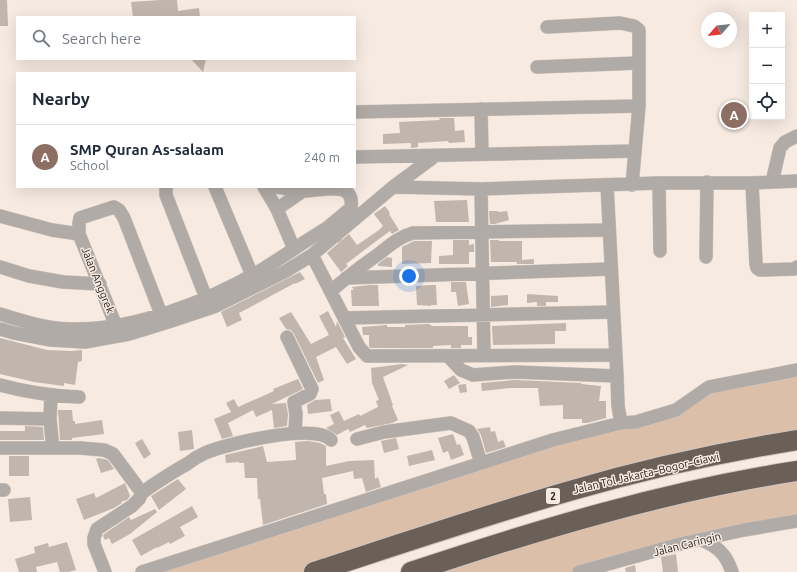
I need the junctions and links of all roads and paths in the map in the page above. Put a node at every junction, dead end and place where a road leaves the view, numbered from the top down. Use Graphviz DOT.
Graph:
graph roads {
  1 [pos="547,27"];
  2 [pos="638,63"];
  3 [pos="537,67"];
  4 [pos="639,106"];
  5 [pos="481,109"];
  6 [pos="356,112"];
  7 [pos="797,136"];
  8 [pos="636,151"];
  9 [pos="482,154"];
  10 [pos="435,156"];
  11 [pos="356,157"];
  12 [pos="797,181"];
  13 [pos="707,182"];
  14 [pos="772,182"];
  15 [pos="660,183"];
  16 [pos="752,183"];
  17 [pos="607,185"];
  18 [pos="632,185"];
  19 [pos="393,187"];
  20 [pos="166,188"];
  21 [pos="215,188"];
  22 [pos="265,188"];
  23 [pos="283,188"];
  24 [pos="481,189"];
  25 [pos="303,191"];
  26 [pos="277,209"];
  27 [pos="0,216"];
  28 [pos="609,230"];
  29 [pos="331,232"];
  30 [pos="481,232"];
  31 [pos="79,234"];
  32 [pos="294,250"];
  33 [pos="660,251"];
  34 [pos="312,255"];
  35 [pos="706,257"];
  36 [pos="0,267"];
  37 [pos="797,267"];
  38 [pos="611,269"];
  39 [pos="482,273"];
  40 [pos="252,275"];
  41 [pos="346,278"];
  42 [pos="100,284"];
  43 [pos="331,291"];
  44 [pos="206,298"];
  45 [pos="613,312"];
  46 [pos="0,314"];
  47 [pos="161,314"];
  48 [pos="483,316"];
  49 [pos="344,318"];
  50 [pos="116,326"];
  51 [pos="0,329"];
  52 [pos="287,337"];
  53 [pos="484,355"];
  54 [pos="616,355"];
  55 [pos="448,356"];
  56 [pos="797,370"];
  57 [pos="616,376"];
  58 [pos="0,385"];
  59 [pos="51,396"];
  60 [pos="79,397"];
  61 [pos="0,418"];
  62 [pos="50,419"];
  63 [pos="621,423"];
  64 [pos="295,432"];
  65 [pos="357,439"];
  66 [pos="52,440"];
  67 [pos="331,440"];
  68 [pos="797,440"];
  69 [pos="0,448"];
  70 [pos="481,464"];
  71 [pos="797,472"];
  72 [pos="142,493"];
  73 [pos="797,521"];
  74 [pos="702,540"];
  75 [pos="105,572"];
  76 [pos="142,572"];
  77 [pos="314,572"];
  78 [pos="411,572"];
  79 [pos="578,572"];
  80 [pos="732,572"];
  1 -- 2 [label="street"];
  2 -- 3 [label="street"];
  2 -- 4 [label="street"];
  4 -- 5 [label="street"];
  4 -- 8 [label="street"];
  5 -- 6 [label="street"];
  5 -- 9 [label="street"];
  7 -- 14 [label="street"];
  8 -- 9 [label="street"];
  8 -- 18 [label="street"];
  9 -- 10 [label="street"];
  10 -- 11 [label="street"];
  10 -- 19 [label="street"];
  12 -- 14 [label="street"];
  13 -- 15 [label="street"];
  13 -- 16 [label="street"];
  13 -- 35 [label="street"];
  14 -- 16 [label="street"];
  15 -- 18 [label="street"];
  15 -- 33 [label="street"];
  16 -- 37 [label="street"];
  17 -- 18 [label="street"];
  17 -- 24 [label="street"];
  17 -- 28 [label="street"];
  19 -- 24 [label="street"];
  19 -- 29 [label="street"];
  20 -- 44 [label="street"];
  21 -- 40 [label="street"];
  22 -- 26 [label="street"];
  23 -- 25 [label="street"];
  24 -- 30 [label="street"];
  25 -- 26 [label="street"];
  25 -- 29 [label="street"];
  26 -- 32 [label="street"];
  27 -- 31 [label="street"];
  28 -- 30 [label="street"];
  28 -- 38 [label="street"];
  29 -- 32 [label="street"];
  29 -- 34 [label="street"];
  30 -- 39 [label="street"];
  30 -- 41 [label="street"];
  31 -- 42 [label="street, Jalan Anggrek"];
  31 -- 47 [label="street"];
  32 -- 40 [label="street"];
  34 -- 43 [label="street"];
  34 -- 51 [label="street"];
  36 -- 42 [label="street"];
  38 -- 39 [label="street"];
  38 -- 45 [label="street"];
  39 -- 41 [label="street"];
  39 -- 48 [label="street"];
  40 -- 44 [label="street"];
  41 -- 43 [label="street"];
  42 -- 50 [label="street, Jalan Anggrek"];
  43 -- 49 [label="street"];
  44 -- 47 [label="street"];
  45 -- 48 [label="street"];
  45 -- 54 [label="street"];
  46 -- 50 [label="street"];
  47 -- 50 [label="street"];
  48 -- 49 [label="street"];
  48 -- 53 [label="street"];
  49 -- 55 [label="street"];
  52 -- 64 [label="street"];
  53 -- 54 [label="street"];
  53 -- 55 [label="street"];
  54 -- 57 [label="street"];
  55 -- 57 [label="street"];
  56 -- 63 [label="street"];
  57 -- 63 [label="street"];
  58 -- 59 [label="street"];
  59 -- 60 [label="street"];
  59 -- 62 [label="street"];
  61 -- 62 [label="street"];
  62 -- 66 [label="street"];
  63 -- 70 [label="street"];
  64 -- 67 [label="street"];
  64 -- 72 [label="street"];
  65 -- 70 [label="street"];
  68 -- 77 [label="highway, Jalan Tol Jakarta–Bogor–Ciawi / 2"];
  69 -- 72 [label="street"];
  70 -- 76 [label="street"];
  71 -- 78 [label="highway"];
  72 -- 75 [label="street"];
  73 -- 74 [label="street, Jalan Caringin"];
  74 -- 79 [label="street, Jalan Caringin"];
  74 -- 80 [label="street"];
}
